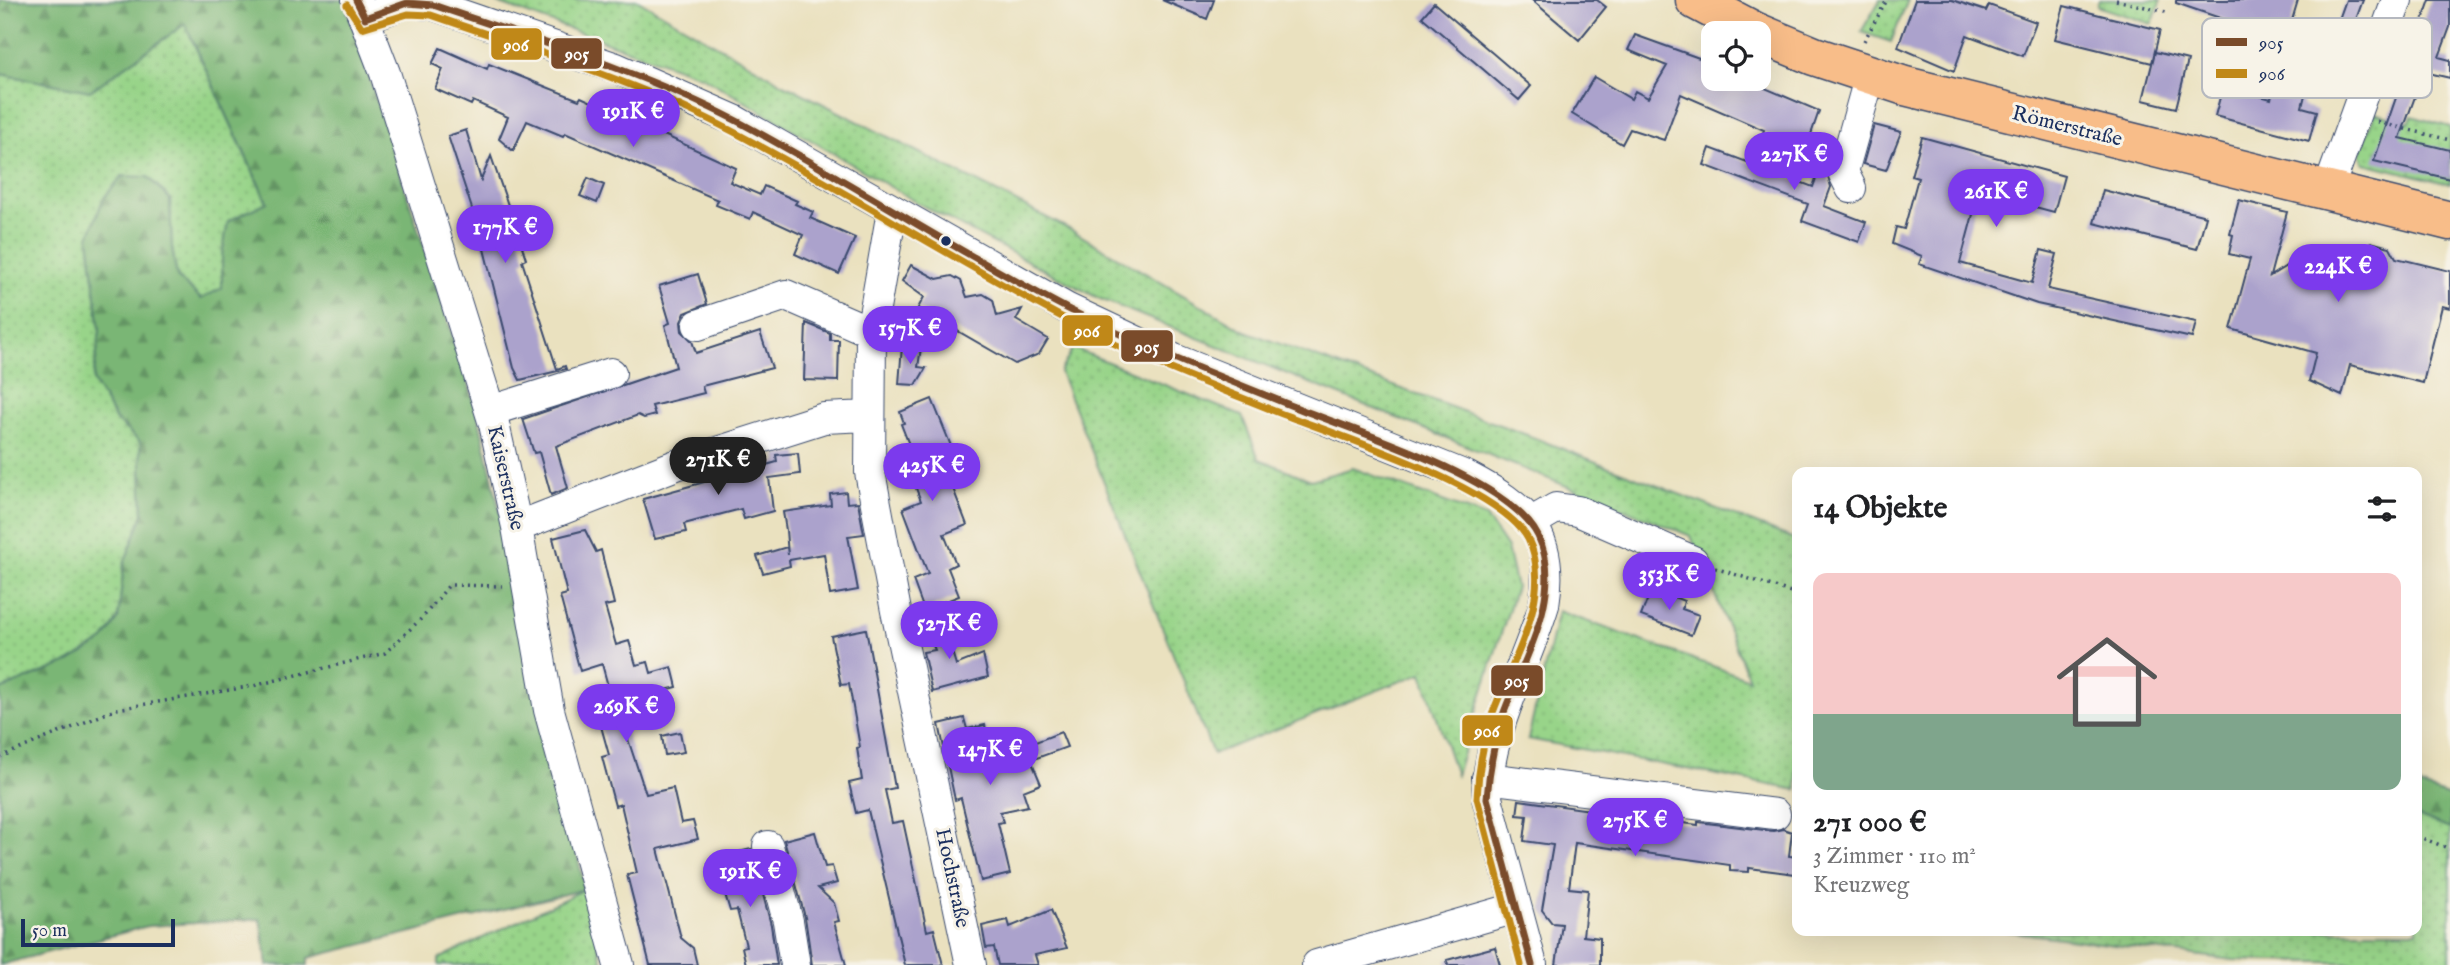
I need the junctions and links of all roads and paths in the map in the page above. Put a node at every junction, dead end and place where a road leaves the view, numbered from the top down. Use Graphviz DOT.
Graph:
graph roads {
  1 [pos="1695,0"];
  2 [pos="1887,0"];
  3 [pos="2116,0"];
  4 [pos="2398,0"];
  5 [pos="361,9"];
  6 [pos="2170,13"];
  7 [pos="2391,18"];
  8 [pos="1860,71"];
  9 [pos="2362,98"];
  10 [pos="2355,117"];
  11 [pos="2450,140"];
  12 [pos="1851,188"];
  13 [pos="2327,193"];
  14 [pos="892,211"];
  15 [pos="2450,220"];
  16 [pos="698,326"];
  17 [pos="871,332"];
  18 [pos="611,373"];
  19 [pos="490,411"];
  20 [pos="868,416"];
  21 [pos="1532,522"];
  22 [pos="517,527"];
  23 [pos="1693,561"];
  24 [pos="527,582"];
  25 [pos="1792,592"];
  26 [pos="0,757"];
  27 [pos="1487,778"];
  28 [pos="1775,814"];
  29 [pos="2422,838"];
  30 [pos="768,846"];
  31 [pos="2450,849"];
  32 [pos="1517,908"];
  33 [pos="619,965"];
  34 [pos="795,965"];
  35 [pos="971,965"];
  36 [pos="1317,965"];
  37 [pos="1532,965"];
  1 -- 8 [label="main road, Römerstraße"];
  2 -- 8 [label="path"];
  3 -- 6 [label="path"];
  4 -- 7 [label="street"];
  5 -- 14 [label="street"];
  5 -- 19 [label="street, Kaiserstraße"];
  8 -- 12 [label="street"];
  8 -- 13 [label="main road, Römerstraße"];
  9 -- 10 [label="street"];
  10 -- 11 [label="path"];
  10 -- 13 [label="street"];
  13 -- 15 [label="main road, Römerstraße"];
  14 -- 17 [label="street, Hochstraße"];
  14 -- 21 [label="street"];
  16 -- 17 [label="street"];
  17 -- 20 [label="street, Hochstraße"];
  18 -- 19 [label="street"];
  19 -- 22 [label="street, Kaiserstraße"];
  20 -- 22 [label="street"];
  20 -- 35 [label="street, Hochstraße"];
  21 -- 23 [label="street"];
  21 -- 27 [label="street"];
  22 -- 24 [label="street, Kaiserstraße"];
  23 -- 25 [label="path"];
  24 -- 26 [label="path"];
  24 -- 33 [label="street, Kaiserstraße"];
  27 -- 28 [label="street"];
  27 -- 32 [label="street"];
  29 -- 31 [label="path"];
  30 -- 34 [label="street"];
  32 -- 36 [label="street"];
  32 -- 37 [label="street"];
}
